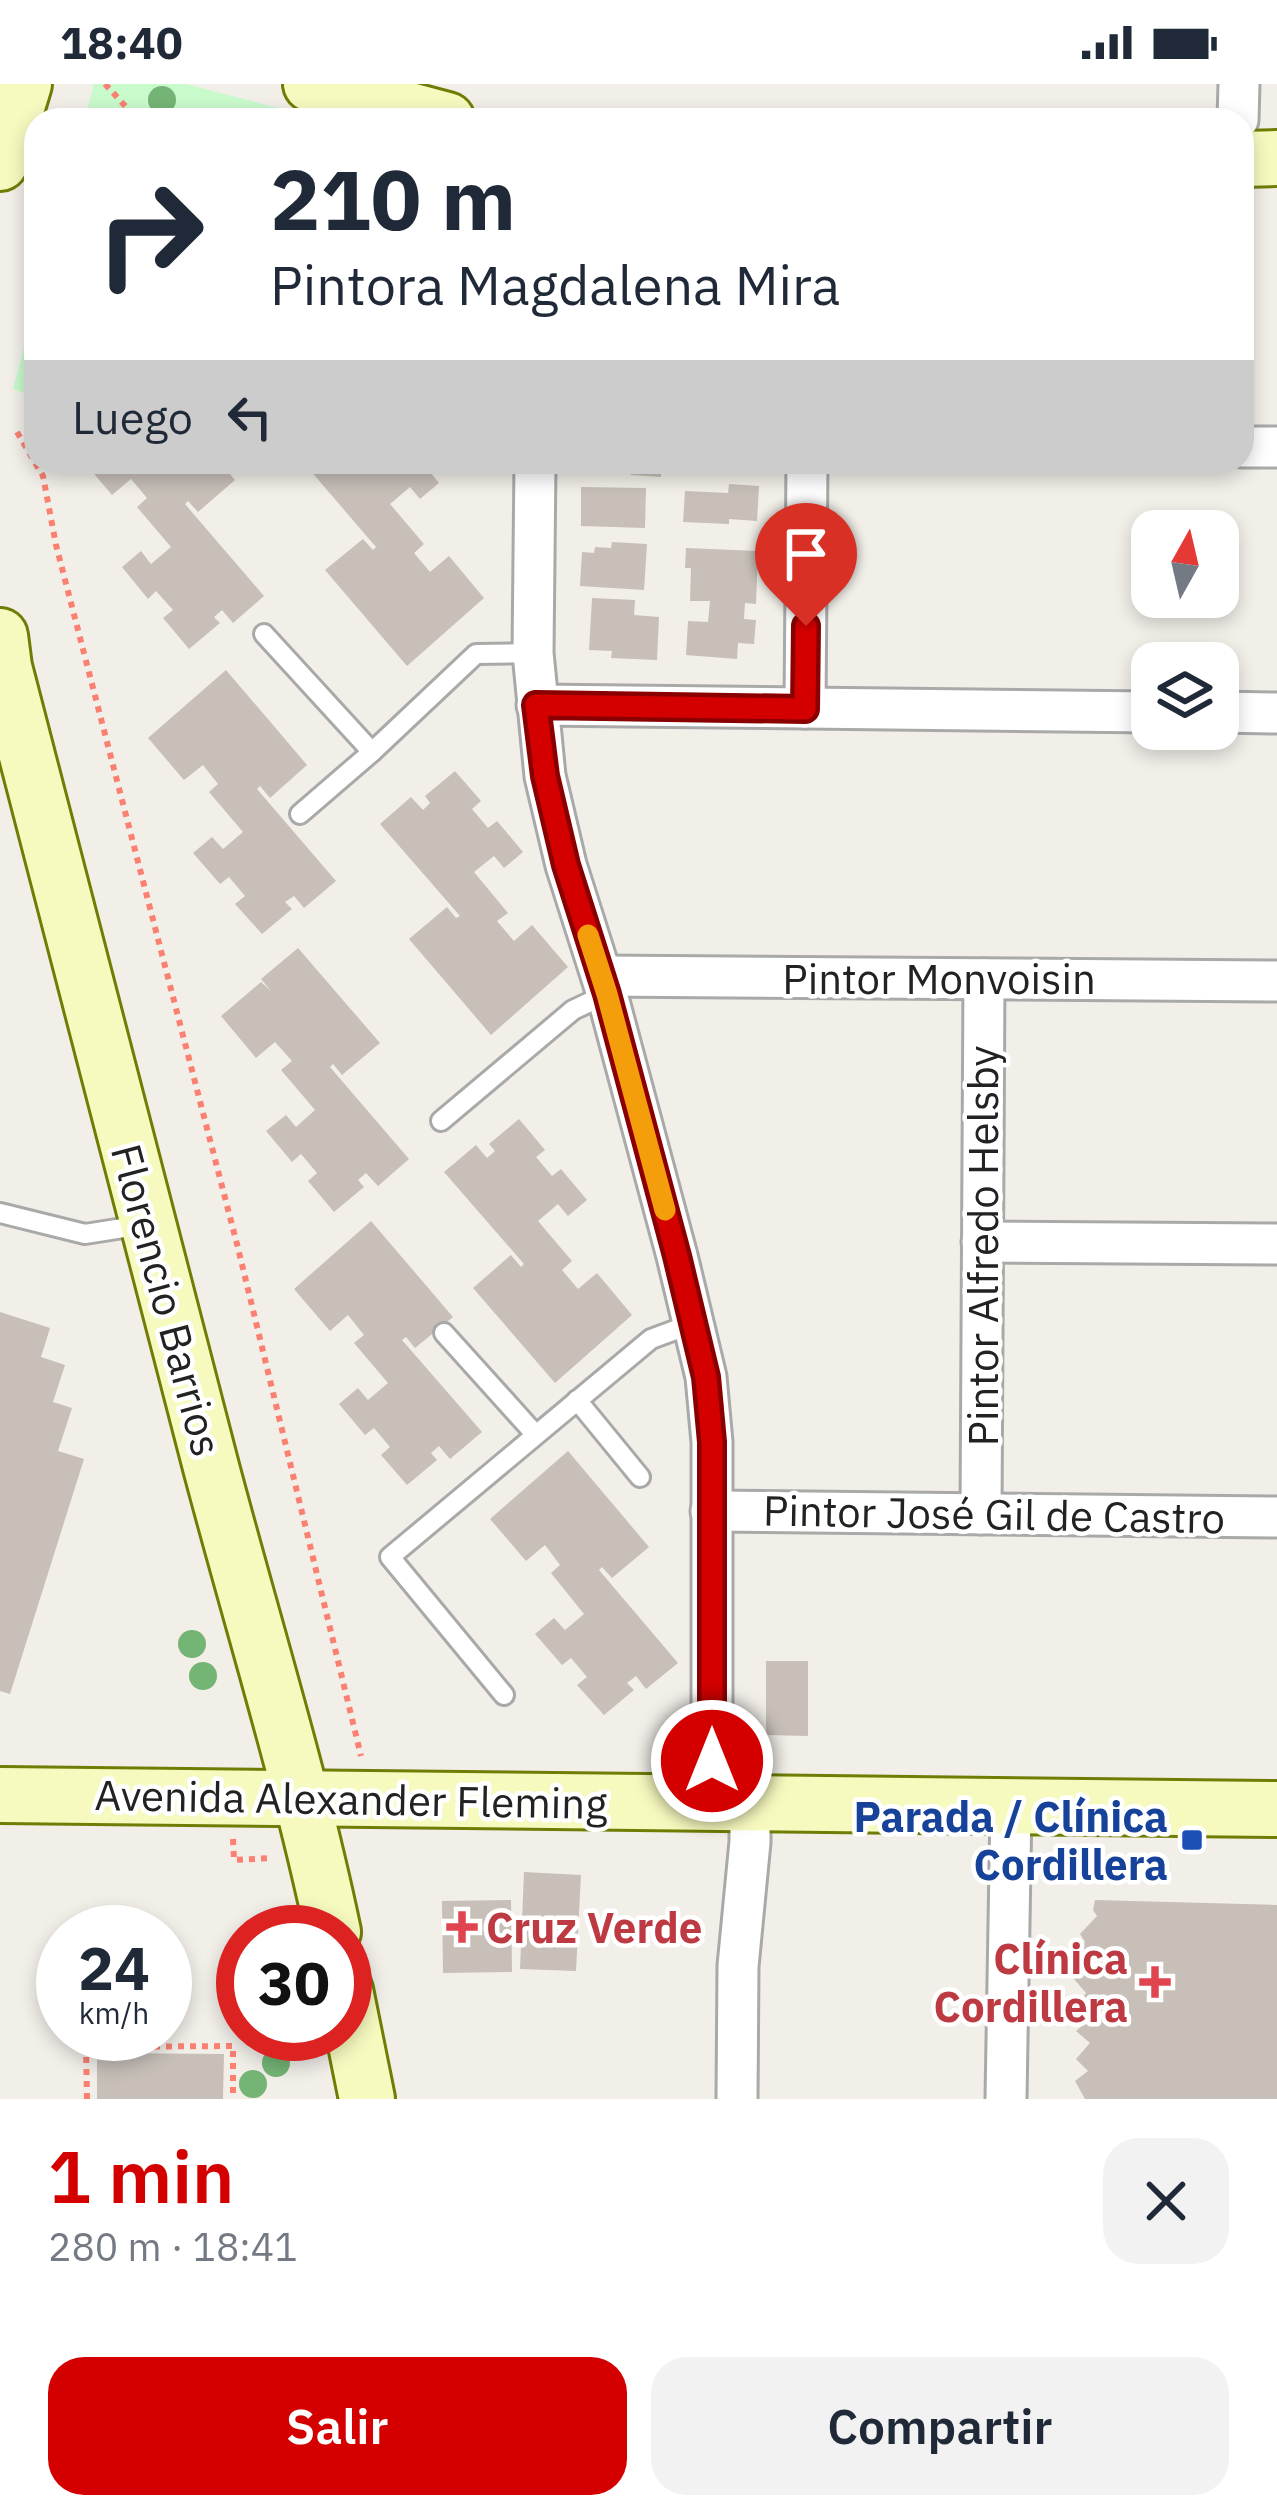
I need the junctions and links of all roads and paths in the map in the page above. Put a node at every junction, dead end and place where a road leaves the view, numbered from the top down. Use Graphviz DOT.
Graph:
graph roads {
  1 [pos="24,84"];
  2 [pos="105,84"];
  3 [pos="311,84"];
  4 [pos="424,105"];
  5 [pos="127,108"];
  6 [pos="0,163"];
  7 [pos="17,432"];
  8 [pos="24,444"];
  9 [pos="42,474"];
  10 [pos="535,474"];
  11 [pos="807,474"];
  12 [pos="264,634"];
  13 [pos="533,653"];
  14 [pos="1,654"];
  15 [pos="536,705"];
  16 [pos="805,709"];
  17 [pos="1131,712"];
  18 [pos="1239,712"];
  19 [pos="1277,713"];
  20 [pos="372,752"];
  21 [pos="300,814"];
  22 [pos="984,979"];
  23 [pos="1277,981"];
  24 [pos="604,985"];
  25 [pos="441,1121"];
  26 [pos="0,1213"];
  27 [pos="147,1225"];
  28 [pos="982,1241"];
  29 [pos="1277,1244"];
  30 [pos="694,1323"];
  31 [pos="444,1333"];
  32 [pos="577,1400"];
  33 [pos="535,1434"];
  34 [pos="640,1477"];
  35 [pos="711,1511"];
  36 [pos="980,1514"];
  37 [pos="1277,1517"];
  38 [pos="504,1695"];
  39 [pos="0,1795"];
  40 [pos="302,1798"];
  41 [pos="362,1798"];
  42 [pos="731,1803"];
  43 [pos="1011,1806"];
  44 [pos="1277,1809"];
  45 [pos="327,1905"];
  46 [pos="359,2061"];
  47 [pos="87,2099"];
  48 [pos="233,2099"];
  49 [pos="367,2099"];
  50 [pos="736,2099"];
  51 [pos="1006,2099"];
  1 -- 6 [label="main road"];
  2 -- 5 [label="path"];
  3 -- 4 [label="main road"];
  7 -- 8 [label="path"];
  9 -- 41 [label="path"];
  10 -- 13 [label="street"];
  11 -- 16 [label="street"];
  12 -- 20 [label="lane"];
  13 -- 15 [label="street"];
  13 -- 20 [label="lane"];
  14 -- 27 [label="main road, Florencio Barrios"];
  15 -- 16 [label="street"];
  15 -- 24 [label="street"];
  16 -- 17 [label="street"];
  18 -- 19 [label="street"];
  20 -- 21 [label="lane"];
  22 -- 23 [label="street, Pintor Monvoisin"];
  22 -- 24 [label="street, Pintor Monvoisin"];
  22 -- 28 [label="street, Pintor Alfredo Helsby"];
  24 -- 25 [label="lane"];
  24 -- 30 [label="street"];
  26 -- 27 [label="lane"];
  27 -- 40 [label="main road, Florencio Barrios"];
  28 -- 29 [label="street"];
  28 -- 36 [label="street, Pintor Alfredo Helsby"];
  30 -- 32 [label="lane"];
  30 -- 35 [label="street"];
  31 -- 33 [label="lane"];
  32 -- 33 [label="lane"];
  32 -- 34 [label="lane"];
  33 -- 38 [label="lane"];
  35 -- 36 [label="street, Pintor José Gil de Castro"];
  35 -- 42 [label="street"];
  36 -- 37 [label="street, Pintor José Gil de Castro"];
  39 -- 40 [label="main road, Avenida Alexander Fleming"];
  40 -- 41 [label="main road, Avenida Alexander Fleming"];
  40 -- 45 [label="main road, Florencio Barrios"];
  41 -- 42 [label="main road, Avenida Alexander Fleming"];
  42 -- 43 [label="main road, Avenida Alexander Fleming"];
  42 -- 50 [label="street"];
  43 -- 44 [label="main road, Avenida Alexander Fleming"];
  43 -- 51 [label="street"];
  46 -- 49 [label="main road"];
  47 -- 48 [label="path"];
}
